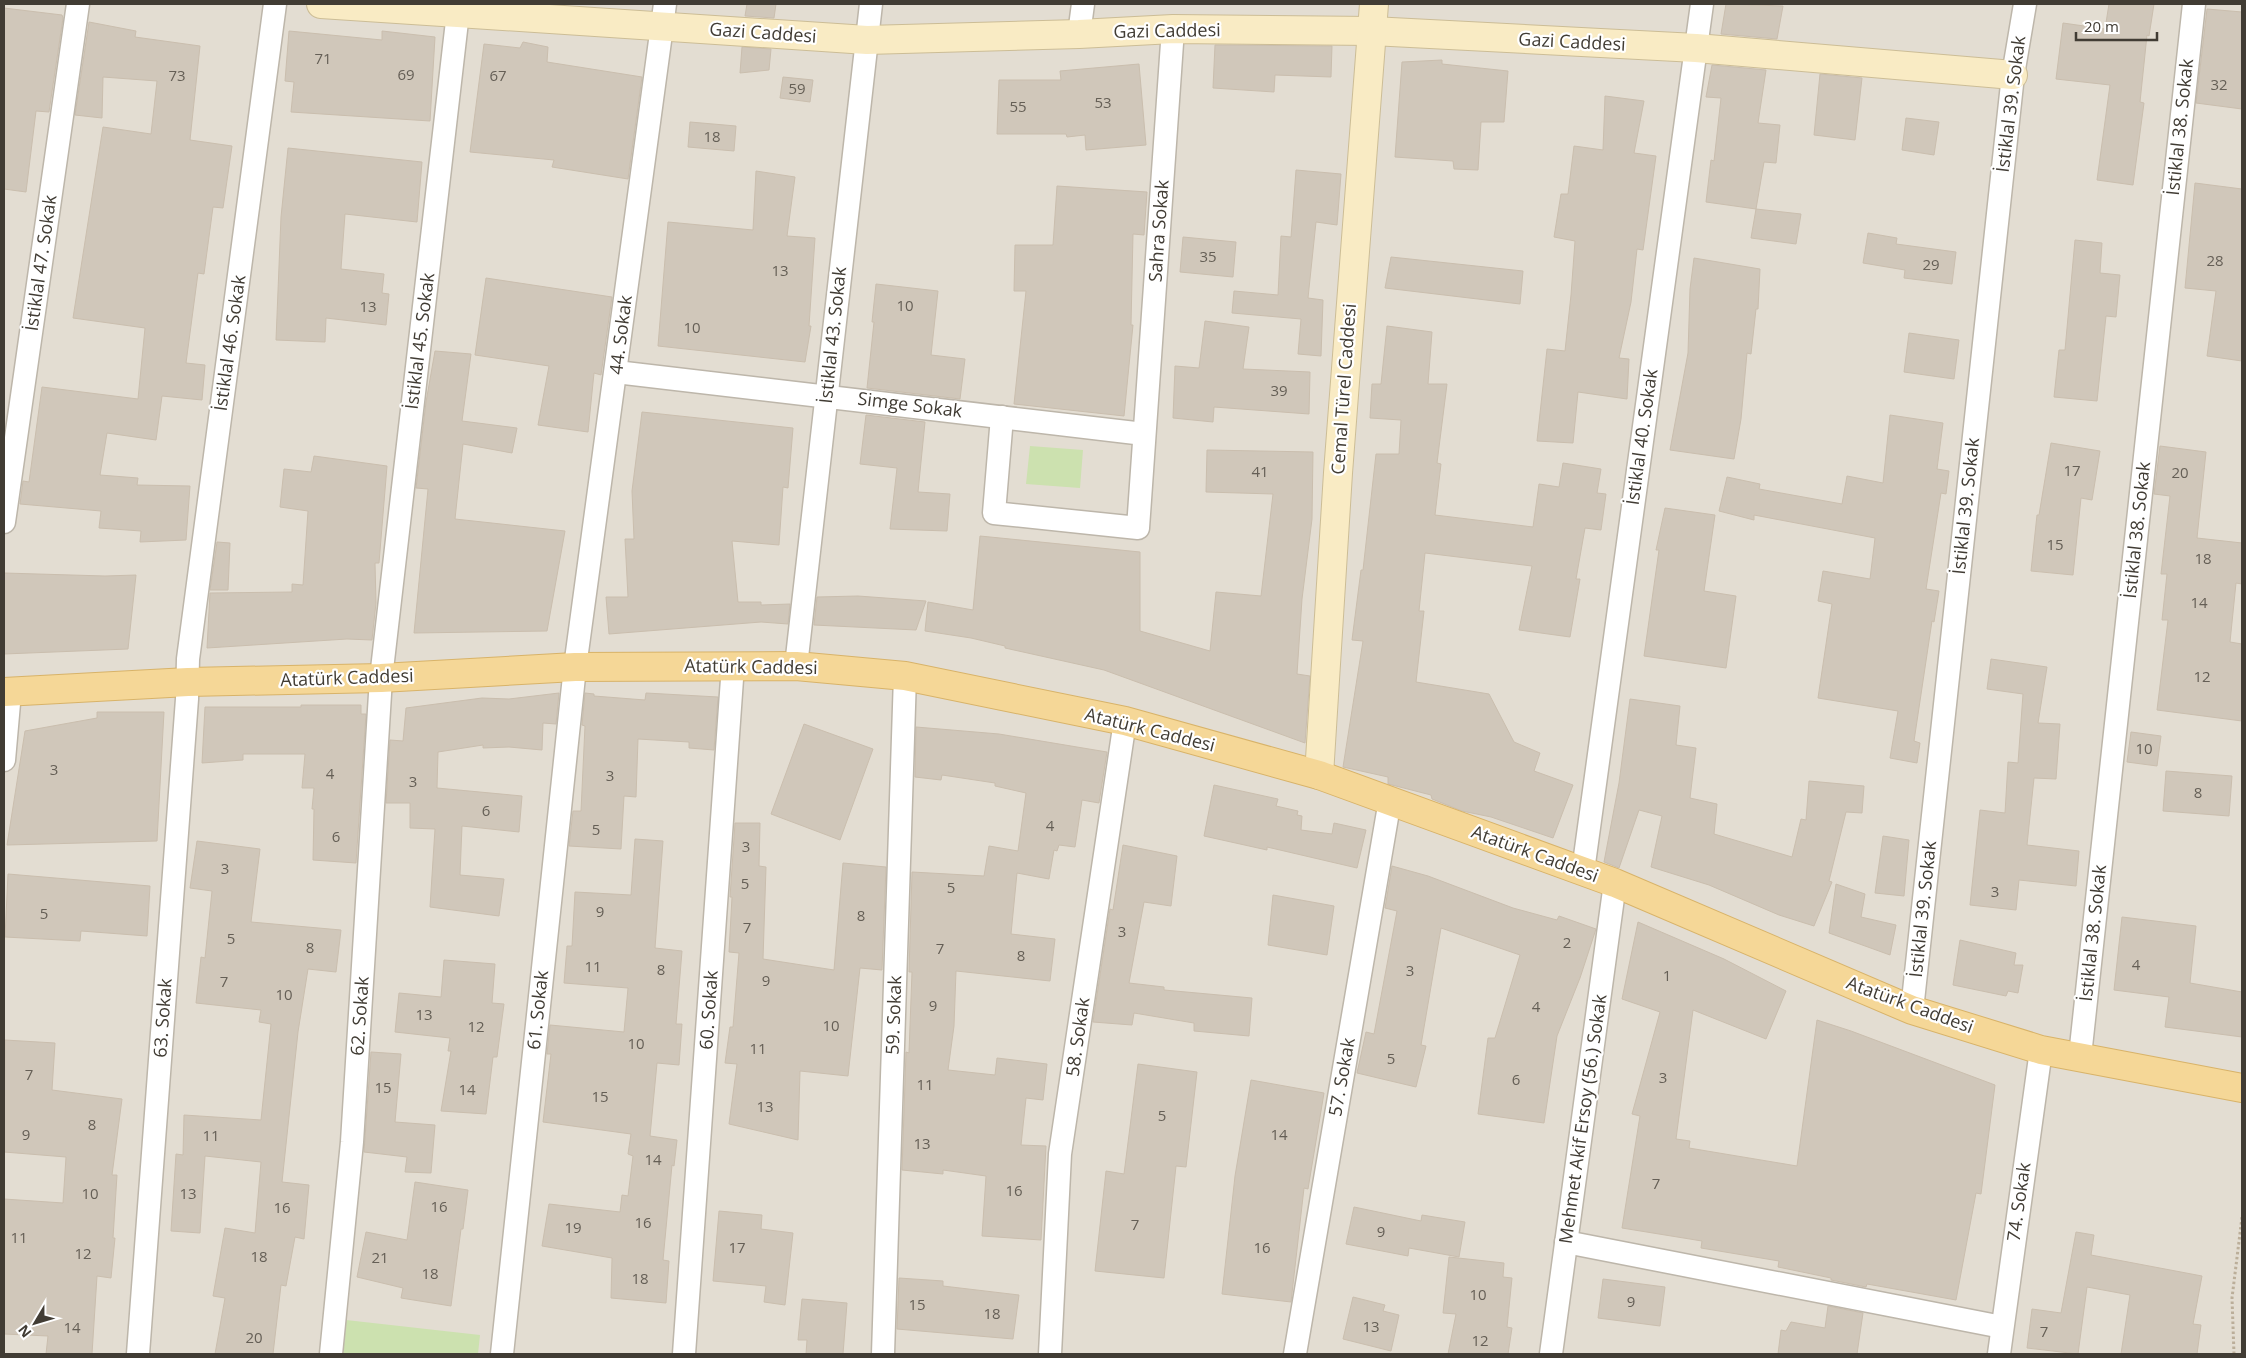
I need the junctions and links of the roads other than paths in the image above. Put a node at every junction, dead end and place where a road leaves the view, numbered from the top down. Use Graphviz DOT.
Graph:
graph roads {
  1 [pos="78,4"];
  2 [pos="275,4"];
  3 [pos="321,4"];
  4 [pos="871,4"];
  5 [pos="1083,4"];
  6 [pos="1374,4"];
  7 [pos="1702,4"];
  8 [pos="2024,4"];
  9 [pos="2194,4"];
  10 [pos="458,8"];
  11 [pos="663,15"];
  12 [pos="1174,28"];
  13 [pos="1372,31"];
  14 [pos="1079,34"];
  15 [pos="866,40"];
  16 [pos="1696,48"];
  17 [pos="2013,75"];
  18 [pos="616,372"];
  19 [pos="827,395"];
  20 [pos="1002,417"];
  21 [pos="1144,434"];
  22 [pos="4,522"];
  23 [pos="733,665"];
  24 [pos="796,666"];
  25 [pos="575,667"];
  26 [pos="905,676"];
  27 [pos="381,678"];
  28 [pos="188,682"];
  29 [pos="7,692"];
  30 [pos="1125,721"];
  31 [pos="4,760"];
  32 [pos="1319,775"];
  33 [pos="1390,800"];
  34 [pos="1583,871"];
  35 [pos="1615,883"];
  36 [pos="1912,1010"];
  37 [pos="2041,1050"];
  38 [pos="2080,1056"];
  39 [pos="2242,1088"];
  40 [pos="1566,1242"];
  41 [pos="2002,1327"];
  42 [pos="138,1354"];
  43 [pos="331,1354"];
  44 [pos="502,1354"];
  45 [pos="684,1354"];
  46 [pos="883,1354"];
  47 [pos="1050,1354"];
  48 [pos="1294,1354"];
  49 [pos="1551,1354"];
  50 [pos="1999,1354"];
  1 -- 22 [label="street, İstiklal 47. Sokak"];
  2 -- 28 [label="street, İstiklal 46. Sokak"];
  3 -- 10 [label="street, Gazi Caddesi"];
  4 -- 15 [label="street, İstiklal 43. Sokak"];
  5 -- 14 [label="street"];
  6 -- 13 [label="street, Cemal Türel Caddesi"];
  7 -- 16 [label="street, İstiklal 40. Sokak"];
  8 -- 17 [label="street, İstiklal 39. Sokak"];
  9 -- 38 [label="street, İstiklal 38. Sokak"];
  10 -- 11 [label="street, Gazi Caddesi"];
  10 -- 27 [label="street, İstiklal 45. Sokak"];
  11 -- 15 [label="street, Gazi Caddesi"];
  11 -- 18 [label="street, 44. Sokak"];
  12 -- 13 [label="street, Gazi Caddesi"];
  12 -- 14 [label="street, Gazi Caddesi"];
  12 -- 21 [label="street, Sahra Sokak"];
  13 -- 16 [label="street, Gazi Caddesi"];
  13 -- 32 [label="street, Cemal Türel Caddesi"];
  14 -- 15 [label="street, Gazi Caddesi"];
  15 -- 19 [label="street, İstiklal 43. Sokak"];
  16 -- 17 [label="street, Gazi Caddesi"];
  16 -- 34 [label="street, İstiklal 40. Sokak"];
  17 -- 36 [label="street, İstiklal 39. Sokak"];
  18 -- 19 [label="street, Simge Sokak"];
  18 -- 25 [label="street, 44. Sokak"];
  19 -- 20 [label="street, Simge Sokak"];
  19 -- 24 [label="street, İstiklal 43. Sokak"];
  20 -- 21 [label="street, Simge Sokak"];
  20 -- 21 [label="street, Sahra Sokak"];
  23 -- 24 [label="main road, Atatürk Caddesi"];
  23 -- 25 [label="main road, Atatürk Caddesi"];
  23 -- 45 [label="street, 60. Sokak"];
  24 -- 26 [label="main road, Atatürk Caddesi"];
  25 -- 27 [label="main road, Atatürk Caddesi"];
  25 -- 44 [label="street, 61. Sokak"];
  26 -- 30 [label="main road, Atatürk Caddesi"];
  26 -- 46 [label="street, 59. Sokak"];
  27 -- 28 [label="main road, Atatürk Caddesi"];
  27 -- 43 [label="street, 62. Sokak"];
  28 -- 29 [label="main road, Atatürk Caddesi"];
  28 -- 42 [label="street, 63. Sokak"];
  29 -- 31 [label="street"];
  30 -- 32 [label="main road, Atatürk Caddesi"];
  30 -- 47 [label="street, 58. Sokak"];
  32 -- 33 [label="main road, Atatürk Caddesi"];
  33 -- 34 [label="main road, Atatürk Caddesi"];
  33 -- 48 [label="street, 57. Sokak"];
  34 -- 35 [label="main road, Atatürk Caddesi"];
  35 -- 36 [label="main road, Atatürk Caddesi"];
  35 -- 40 [label="street, Mehmet Akif Ersoy (56.) Sokak"];
  36 -- 37 [label="main road, Atatürk Caddesi"];
  37 -- 38 [label="main road, Atatürk Caddesi"];
  37 -- 41 [label="street, 74. Sokak"];
  38 -- 39 [label="main road, Atatürk Caddesi"];
  40 -- 41 [label="street"];
  40 -- 49 [label="street, Mehmet Akif Ersoy (56.) Sokak"];
  41 -- 50 [label="street, 74. Sokak"];
}
